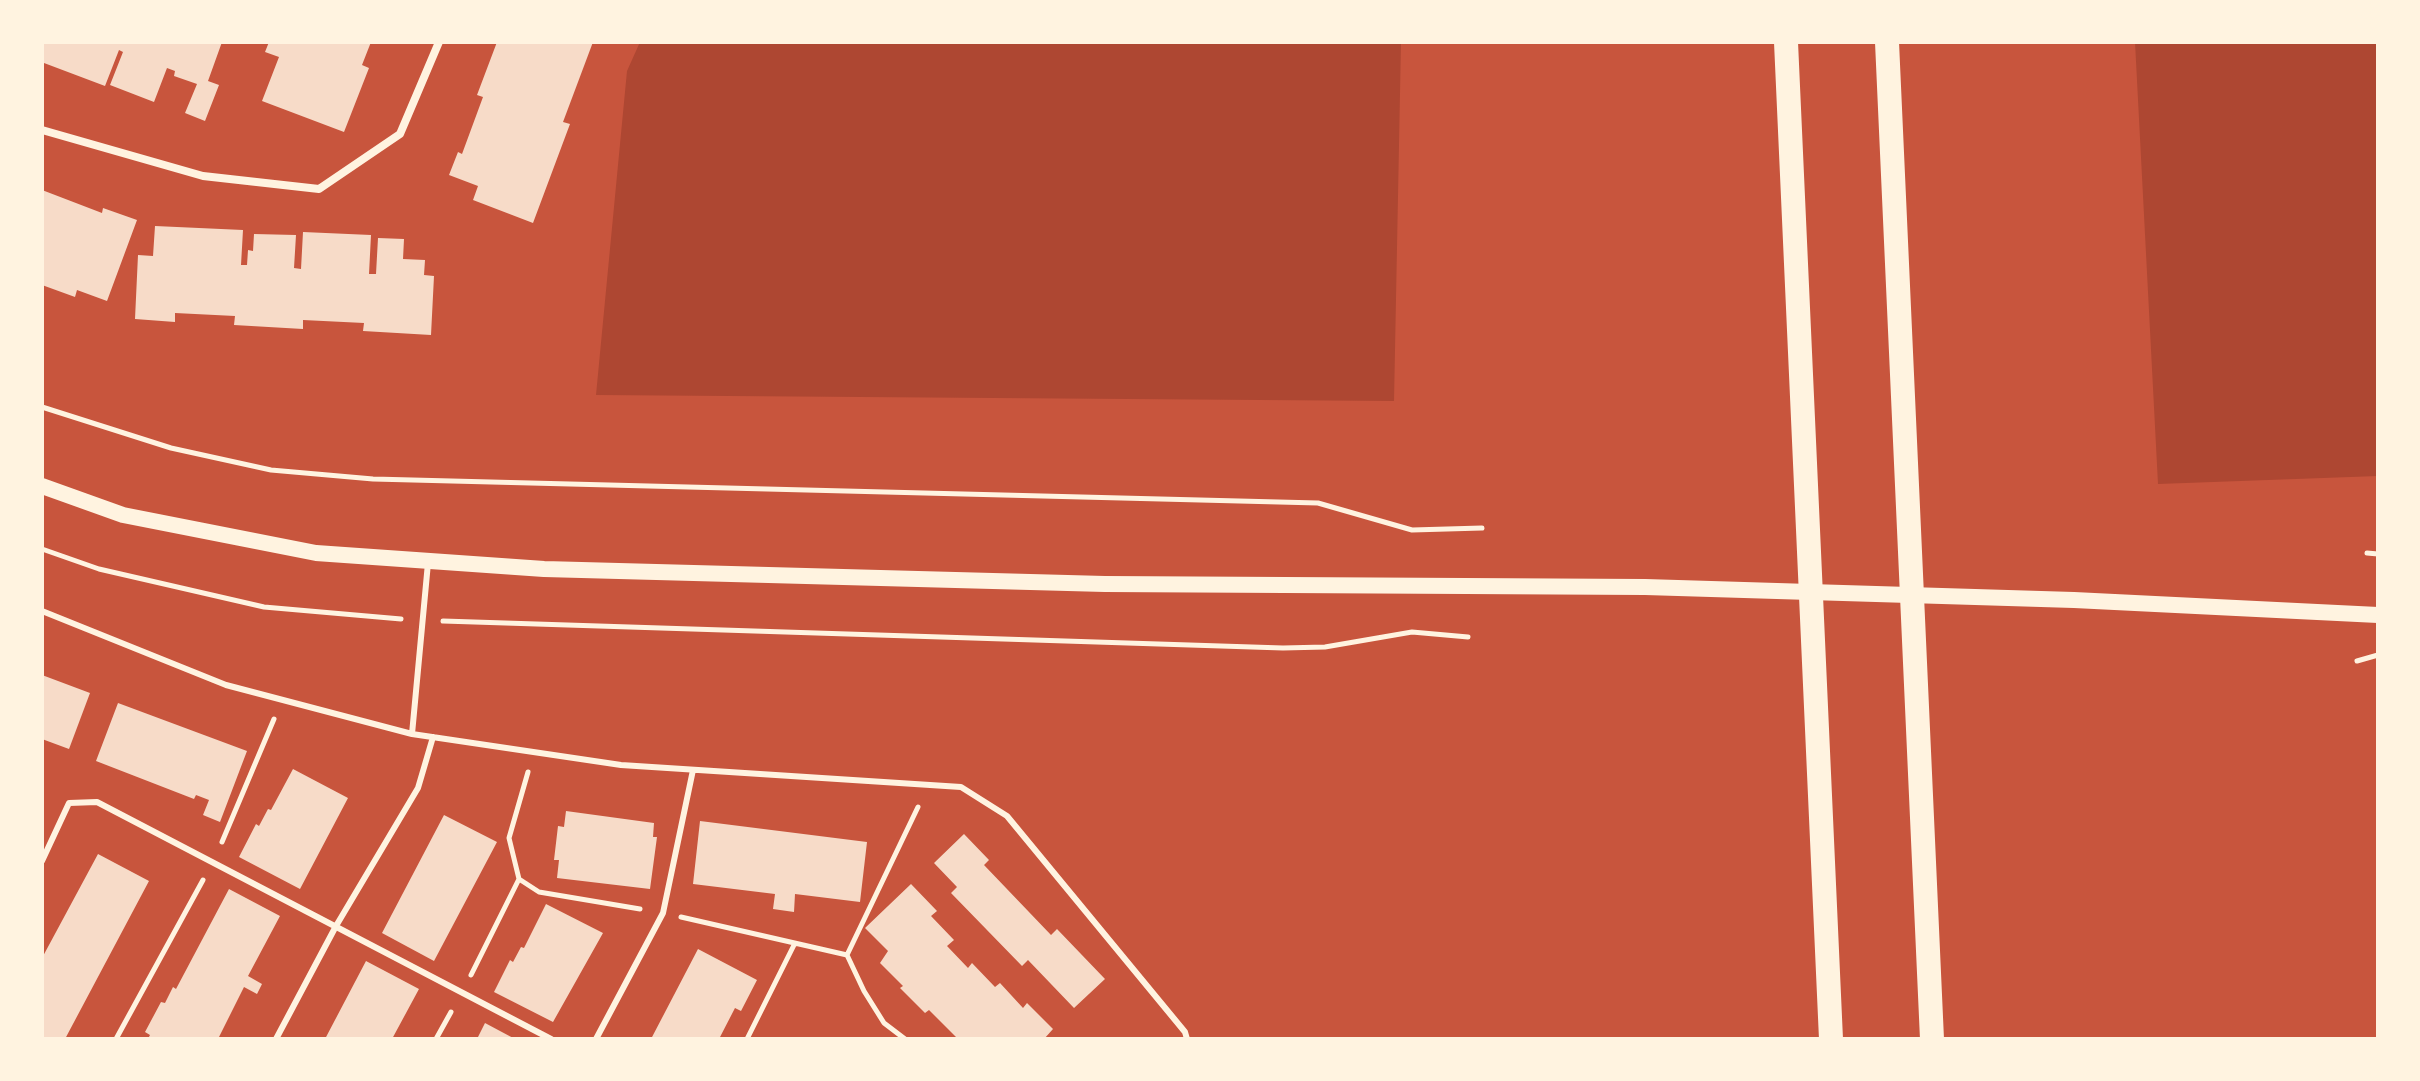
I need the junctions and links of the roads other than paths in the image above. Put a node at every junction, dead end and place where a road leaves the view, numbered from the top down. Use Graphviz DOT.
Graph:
graph roads {
  1 [pos="439,42"];
  2 [pos="1786,42"];
  3 [pos="1887,42"];
  4 [pos="42,130"];
  5 [pos="42,486"];
  6 [pos="429,561"];
  7 [pos="42,611"];
  8 [pos="2378,615"];
  9 [pos="412,734"];
  10 [pos="433,737"];
  11 [pos="693,770"];
  12 [pos="42,861"];
  13 [pos="336,926"];
  14 [pos="276,1039"];
  15 [pos="551,1039"];
  16 [pos="596,1039"];
  17 [pos="1187,1039"];
  18 [pos="1831,1039"];
  19 [pos="1932,1039"];
  1 -- 4 [label="street"];
  2 -- 18 [label="highway"];
  3 -- 19 [label="highway"];
  5 -- 6 [label="main road"];
  6 -- 8 [label="main road"];
  6 -- 9 [label="lane"];
  7 -- 9 [label="lane"];
  9 -- 10 [label="lane"];
  10 -- 11 [label="lane"];
  10 -- 13 [label="lane"];
  11 -- 16 [label="lane"];
  11 -- 17 [label="lane"];
  12 -- 13 [label="lane"];
  13 -- 14 [label="lane"];
  13 -- 15 [label="lane"];
}
